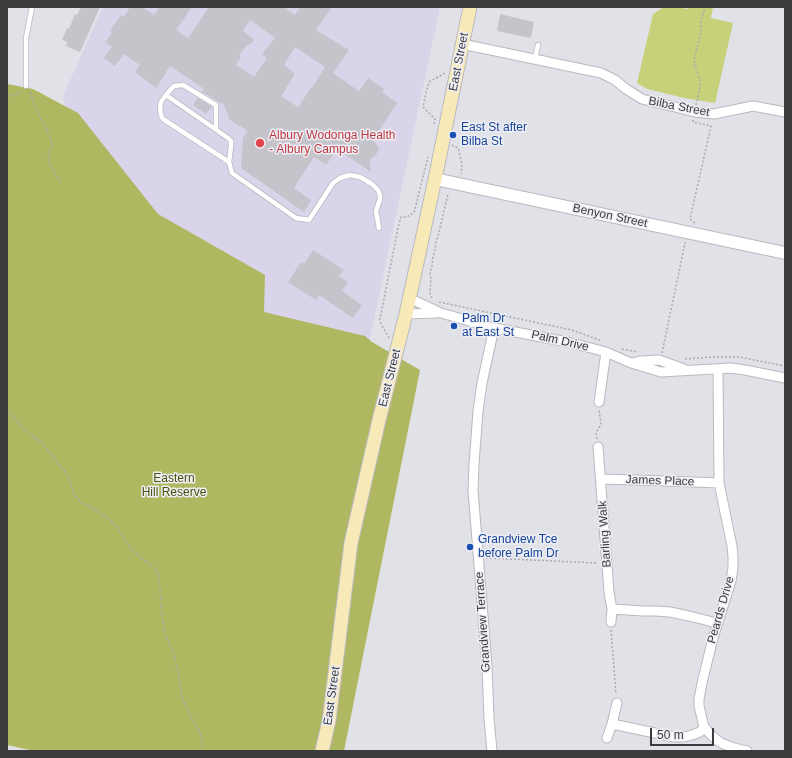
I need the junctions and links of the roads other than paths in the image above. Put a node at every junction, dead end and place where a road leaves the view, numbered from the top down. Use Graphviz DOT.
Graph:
graph roads {
  1 [pos="32,7"];
  2 [pos="470,7"];
  3 [pos="462,44"];
  4 [pos="538,45"];
  5 [pos="535,59"];
  6 [pos="26,86"];
  7 [pos="166,95"];
  8 [pos="785,112"];
  9 [pos="216,129"];
  10 [pos="229,162"];
  11 [pos="435,178"];
  12 [pos="379,228"];
  13 [pos="785,253"];
  14 [pos="409,298"];
  15 [pos="441,313"];
  16 [pos="406,314"];
  17 [pos="494,328"];
  18 [pos="606,347"];
  19 [pos="718,369"];
  20 [pos="785,378"];
  21 [pos="599,402"];
  22 [pos="598,447"];
  23 [pos="601,479"];
  24 [pos="719,483"];
  25 [pos="612,609"];
  26 [pos="611,622"];
  27 [pos="717,623"];
  28 [pos="616,703"];
  29 [pos="612,724"];
  30 [pos="704,727"];
  31 [pos="607,738"];
  32 [pos="322,751"];
  33 [pos="492,751"];
  34 [pos="747,751"];
  1 -- 6 [label="lane"];
  2 -- 3 [label="main road, East Street"];
  3 -- 5 [label="street, Bilba Street"];
  3 -- 11 [label="main road, East Street"];
  4 -- 5 [label="lane"];
  5 -- 8 [label="street, Bilba Street"];
  7 -- 9 [label="lane"];
  7 -- 9 [label="lane"];
  7 -- 10 [label="lane"];
  9 -- 10 [label="lane"];
  10 -- 12 [label="lane"];
  11 -- 13 [label="street, Benyon Street"];
  11 -- 14 [label="main road, East Street"];
  14 -- 15 [label="street, Palm Drive"];
  14 -- 16 [label="main road, East Street"];
  15 -- 16 [label="street, Palm Drive"];
  15 -- 17 [label="street, Palm Drive"];
  16 -- 32 [label="main road, East Street"];
  17 -- 18 [label="street, Palm Drive"];
  17 -- 33 [label="street, Grandview Terrace"];
  18 -- 19 [label="street, Palm Drive"];
  18 -- 21 [label="street"];
  19 -- 20 [label="street, Palm Drive"];
  19 -- 24 [label="street, Peards Drive"];
  22 -- 23 [label="street, Barling Walk"];
  23 -- 24 [label="street, James Place"];
  23 -- 25 [label="street, Barling Walk"];
  24 -- 27 [label="street, Peards Drive"];
  25 -- 26 [label="street, Barling Walk"];
  25 -- 27 [label="street"];
  27 -- 30 [label="street, Peards Drive"];
  28 -- 29 [label="street"];
  29 -- 30 [label="street"];
  29 -- 31 [label="street"];
  30 -- 34 [label="street"];
}
